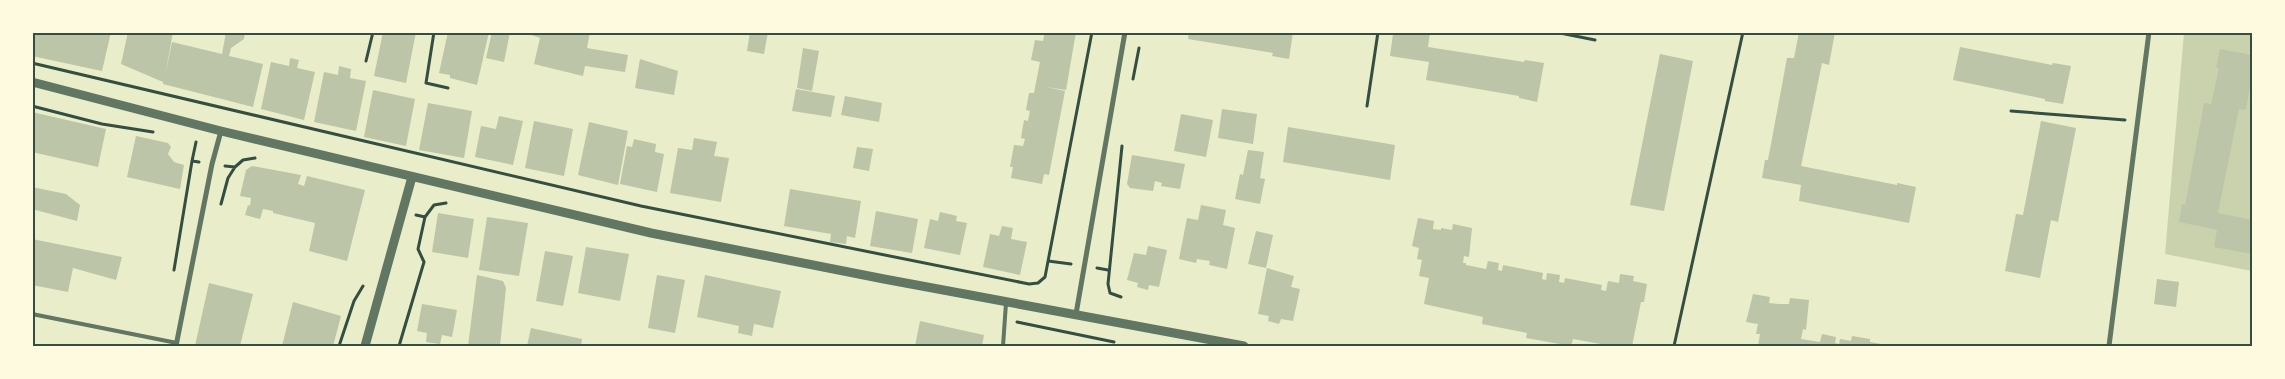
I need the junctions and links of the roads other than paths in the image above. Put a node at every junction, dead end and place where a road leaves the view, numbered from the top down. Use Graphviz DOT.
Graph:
graph roads {
  1 [pos="1125,32"];
  2 [pos="2149,32"];
  3 [pos="32,82"];
  4 [pos="221,131"];
  5 [pos="412,177"];
  6 [pos="1006,300"];
  7 [pos="32,314"];
  8 [pos="1076,314"];
  9 [pos="177,345"];
  10 [pos="365,346"];
  11 [pos="1002,346"];
  12 [pos="1244,346"];
  13 [pos="2108,346"];
  1 -- 8 [label="street"];
  2 -- 13 [label="street"];
  3 -- 4 [label="street"];
  4 -- 5 [label="street"];
  4 -- 9 [label="street"];
  5 -- 6 [label="street"];
  5 -- 10 [label="street"];
  6 -- 8 [label="street"];
  6 -- 11 [label="lane"];
  7 -- 9 [label="lane"];
  8 -- 12 [label="street"];
}
